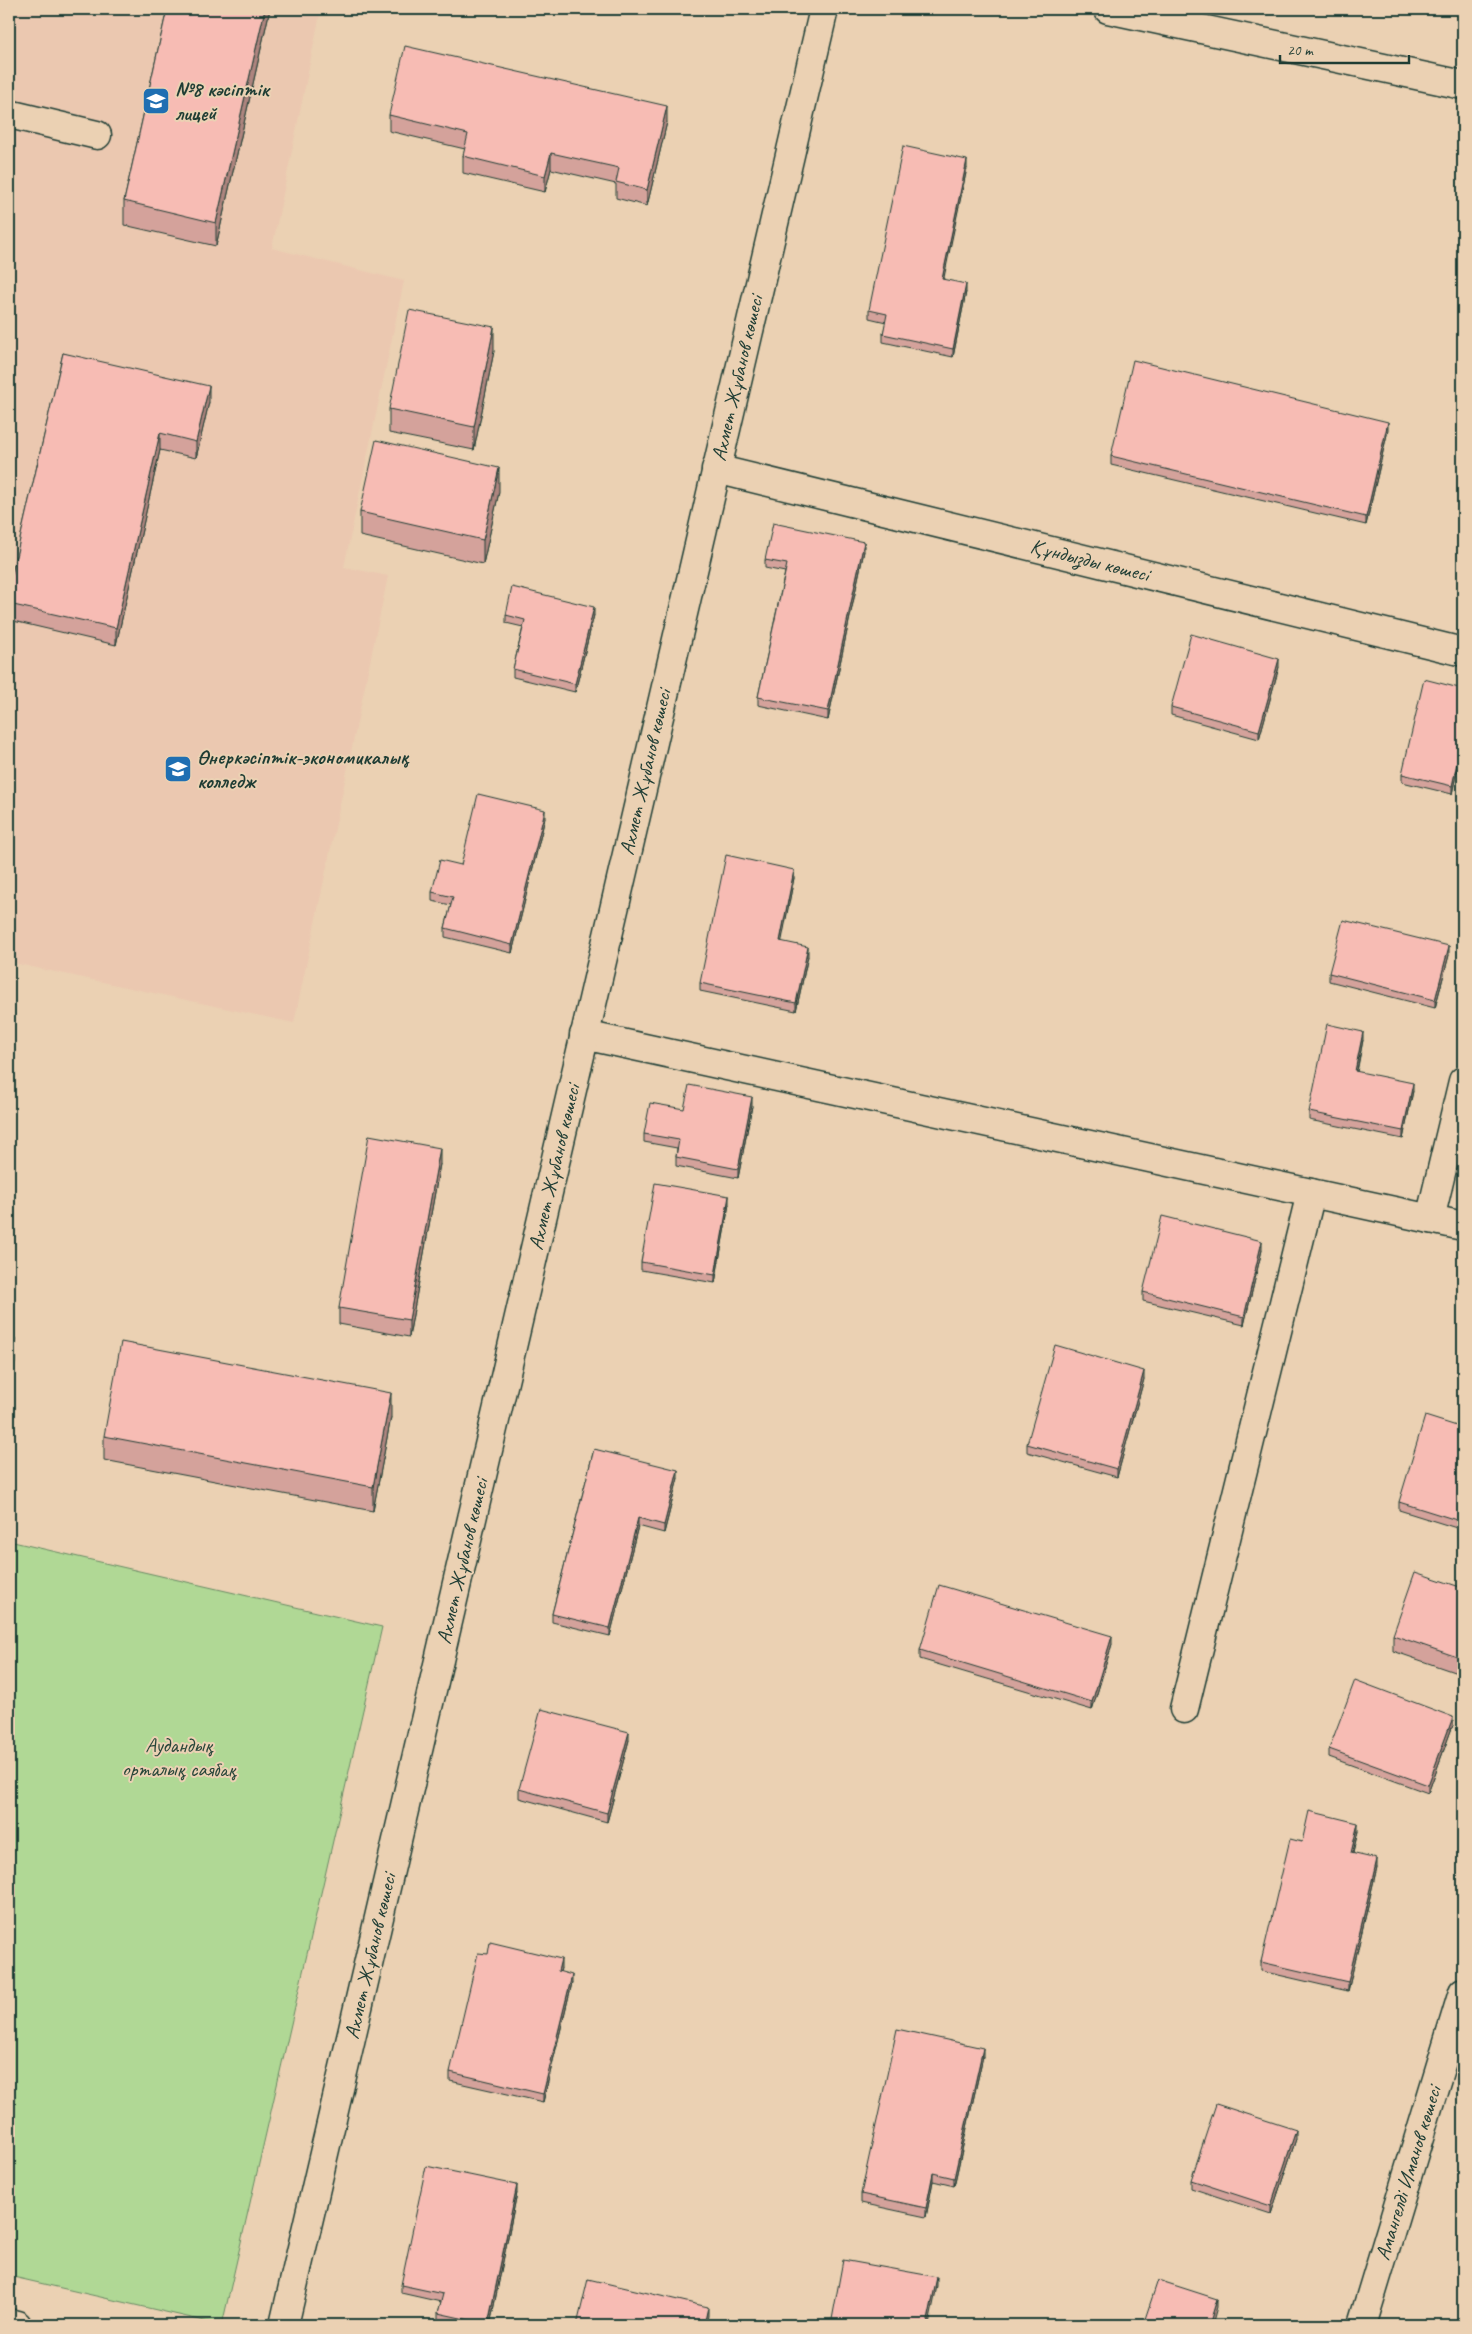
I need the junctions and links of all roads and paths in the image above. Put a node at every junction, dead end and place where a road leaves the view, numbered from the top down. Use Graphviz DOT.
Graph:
graph roads {
  1 [pos="824,9"];
  2 [pos="1108,9"];
  3 [pos="1463,85"];
  4 [pos="9,114"];
  5 [pos="97,135"];
  6 [pos="716,469"];
  7 [pos="1463,652"];
  8 [pos="584,1035"];
  9 [pos="1463,1081"];
  10 [pos="1310,1193"];
  11 [pos="1430,1219"];
  12 [pos="1463,1226"];
  13 [pos="1184,1709"];
  14 [pos="1463,1992"];
  15 [pos="9,2323"];
  16 [pos="17,2325"];
  17 [pos="284,2325"];
  18 [pos="1362,2325"];
  1 -- 6 [label="street, Ахмет Жұбанов көшесі"];
  2 -- 3 [label="street"];
  4 -- 5 [label="street"];
  6 -- 7 [label="street, Құндызды көшесі"];
  6 -- 8 [label="street, Ахмет Жұбанов көшесі"];
  8 -- 10 [label="street"];
  8 -- 17 [label="street, Ахмет Жұбанов көшесі"];
  9 -- 11 [label="street"];
  10 -- 11 [label="street"];
  10 -- 13 [label="street"];
  11 -- 12 [label="street"];
  14 -- 18 [label="street, Амангелді Иманов көшесі"];
  15 -- 16 [label="street"];
}
